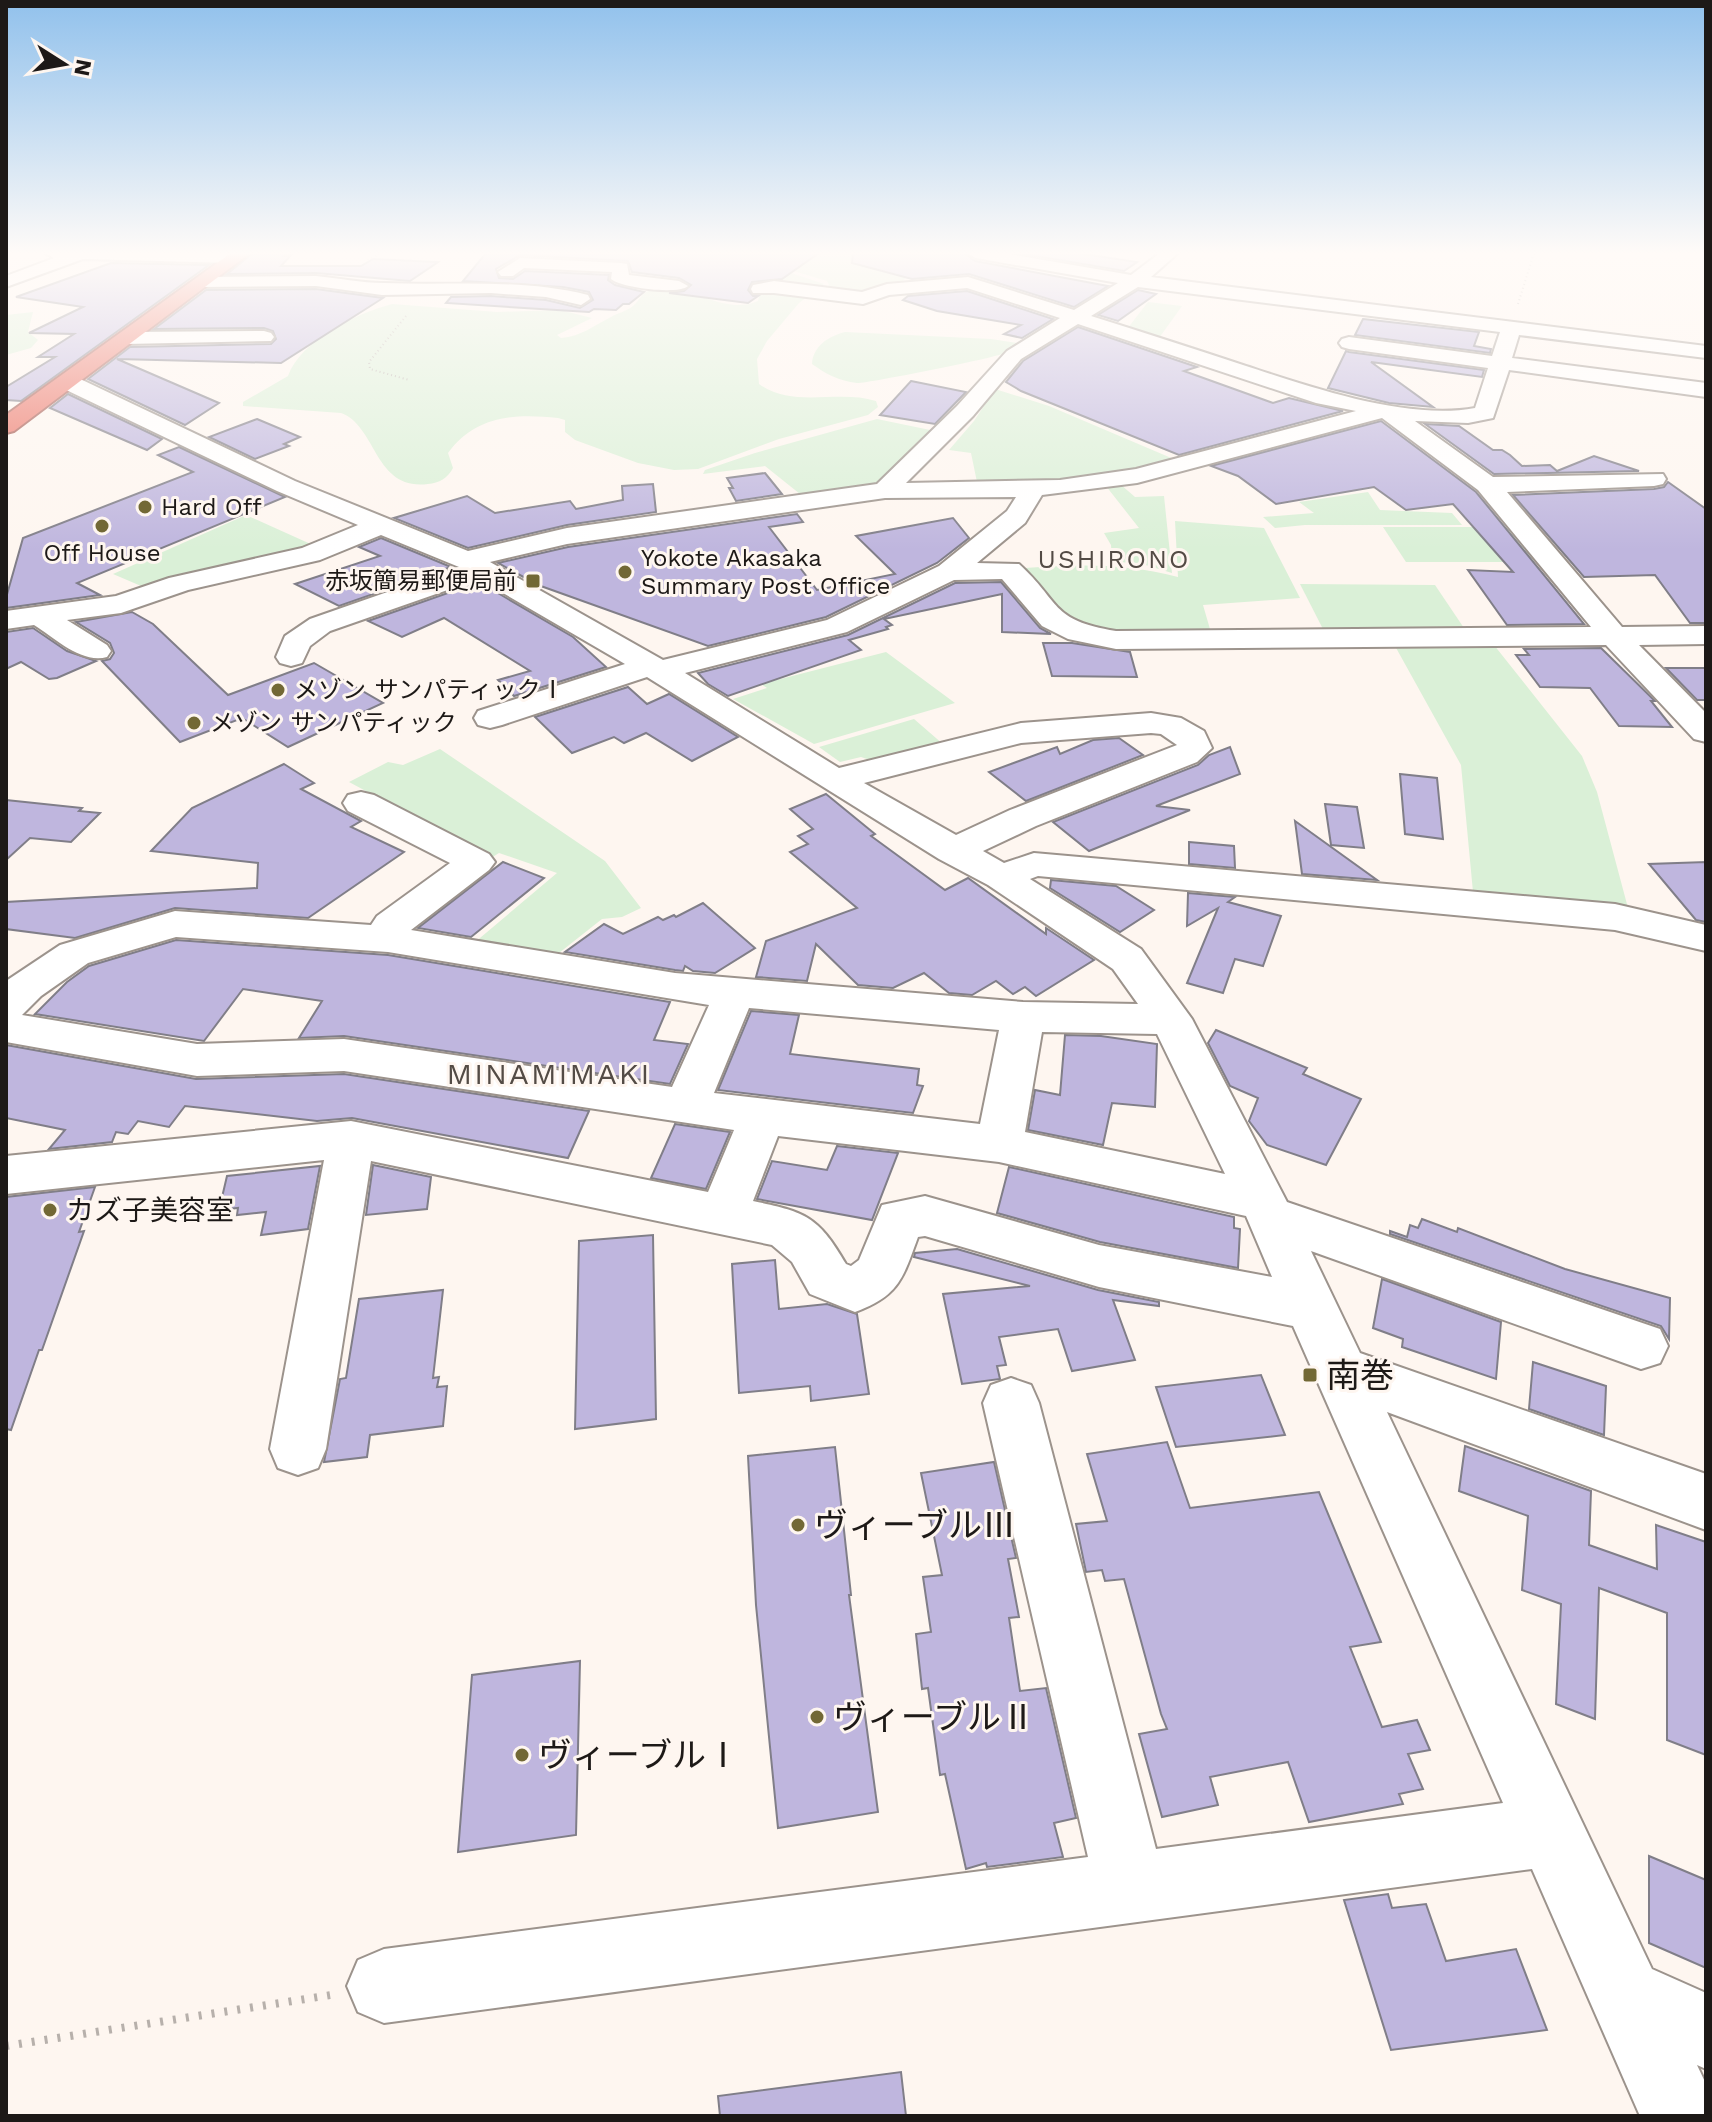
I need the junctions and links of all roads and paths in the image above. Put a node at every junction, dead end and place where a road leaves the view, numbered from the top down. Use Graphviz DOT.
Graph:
graph roads {
  1 [pos="108,352"];
  2 [pos="377,352"];
  3 [pos="1019,352"];
  4 [pos="1180,352"];
  5 [pos="1418,352"];
  6 [pos="1504,352"];
  7 [pos="1501,363"];
  8 [pos="409,380"];
  9 [pos="68,382"];
  10 [pos="1706,390"];
  11 [pos="1385,410"];
  12 [pos="6,426"];
  13 [pos="1654,479"];
  14 [pos="1487,485"];
  15 [pos="1031,488"];
  16 [pos="885,490"];
  17 [pos="379,526"];
  18 [pos="473,565"];
  19 [pos="949,572"];
  20 [pos="38,615"];
  21 [pos="6,620"];
  22 [pos="1613,635"];
  23 [pos="1706,635"];
  24 [pos="96,651"];
  25 [pos="291,657"];
  26 [pos="654,668"];
  27 [pos="490,718"];
  28 [pos="1706,732"];
  29 [pos="834,780"];
  30 [pos="361,803"];
  31 [pos="952,851"];
  32 [pos="1001,877"];
  33 [pos="1706,938"];
  34 [pos="388,939"];
  35 [pos="735,993"];
  36 [pos="6,1006"];
  37 [pos="1023,1017"];
  38 [pos="1171,1019"];
  39 [pos="6,1027"];
  40 [pos="687,1104"];
  41 [pos="762,1117"];
  42 [pos="351,1139"];
  43 [pos="999,1144"];
  44 [pos="6,1175"];
  45 [pos="1267,1209"];
  46 [pos="723,1216"];
  47 [pos="1312,1307"];
  48 [pos="1641,1346"];
  49 [pos="1342,1371"];
  50 [pos="1011,1403"];
  51 [pos="298,1449"];
  52 [pos="1706,1502"];
  53 [pos="1551,1832"];
  54 [pos="1130,1887"];
  55 [pos="384,1986"];
  56 [pos="1626,1996"];
  57 [pos="1706,2031"];
  58 [pos="6,2046"];
  59 [pos="1680,2116"];
  1 -- 9 [label="highway"];
  2 -- 8 [label="path"];
  3 -- 16 [label="street"];
  4 -- 11 [label="street"];
  5 -- 7 [label="street"];
  6 -- 7 [label="street"];
  7 -- 10 [label="street"];
  7 -- 11 [label="street"];
  9 -- 12 [label="highway"];
  9 -- 17 [label="street"];
  11 -- 14 [label="street"];
  11 -- 15 [label="street"];
  13 -- 14 [label="street"];
  14 -- 22 [label="street"];
  15 -- 16 [label="street"];
  15 -- 19 [label="street"];
  16 -- 18 [label="street"];
  17 -- 18 [label="street"];
  17 -- 20 [label="street"];
  18 -- 25 [label="street"];
  18 -- 26 [label="street"];
  19 -- 22 [label="street"];
  19 -- 26 [label="street"];
  20 -- 21 [label="street"];
  20 -- 24 [label="street"];
  22 -- 23 [label="street"];
  22 -- 28 [label="street"];
  26 -- 27 [label="street"];
  26 -- 29 [label="street"];
  29 -- 31 [label="street"];
  29 -- 31 [label="street"];
  30 -- 34 [label="street"];
  31 -- 32 [label="street"];
  32 -- 33 [label="street"];
  32 -- 38 [label="street"];
  34 -- 35 [label="street"];
  34 -- 36 [label="street"];
  35 -- 37 [label="street"];
  35 -- 40 [label="street"];
  37 -- 38 [label="street"];
  37 -- 43 [label="street"];
  38 -- 45 [label="street"];
  39 -- 40 [label="street"];
  40 -- 41 [label="street"];
  41 -- 43 [label="street"];
  41 -- 46 [label="street"];
  42 -- 44 [label="street"];
  42 -- 46 [label="street"];
  42 -- 51 [label="street"];
  43 -- 45 [label="street"];
  45 -- 47 [label="street"];
  45 -- 48 [label="street"];
  46 -- 47 [label="street"];
  47 -- 49 [label="street"];
  49 -- 52 [label="street"];
  49 -- 53 [label="street"];
  50 -- 54 [label="street"];
  53 -- 54 [label="street"];
  53 -- 56 [label="street"];
  54 -- 55 [label="street"];
  55 -- 58 [label="path"];
  56 -- 57 [label="street"];
  56 -- 59 [label="street"];
}
